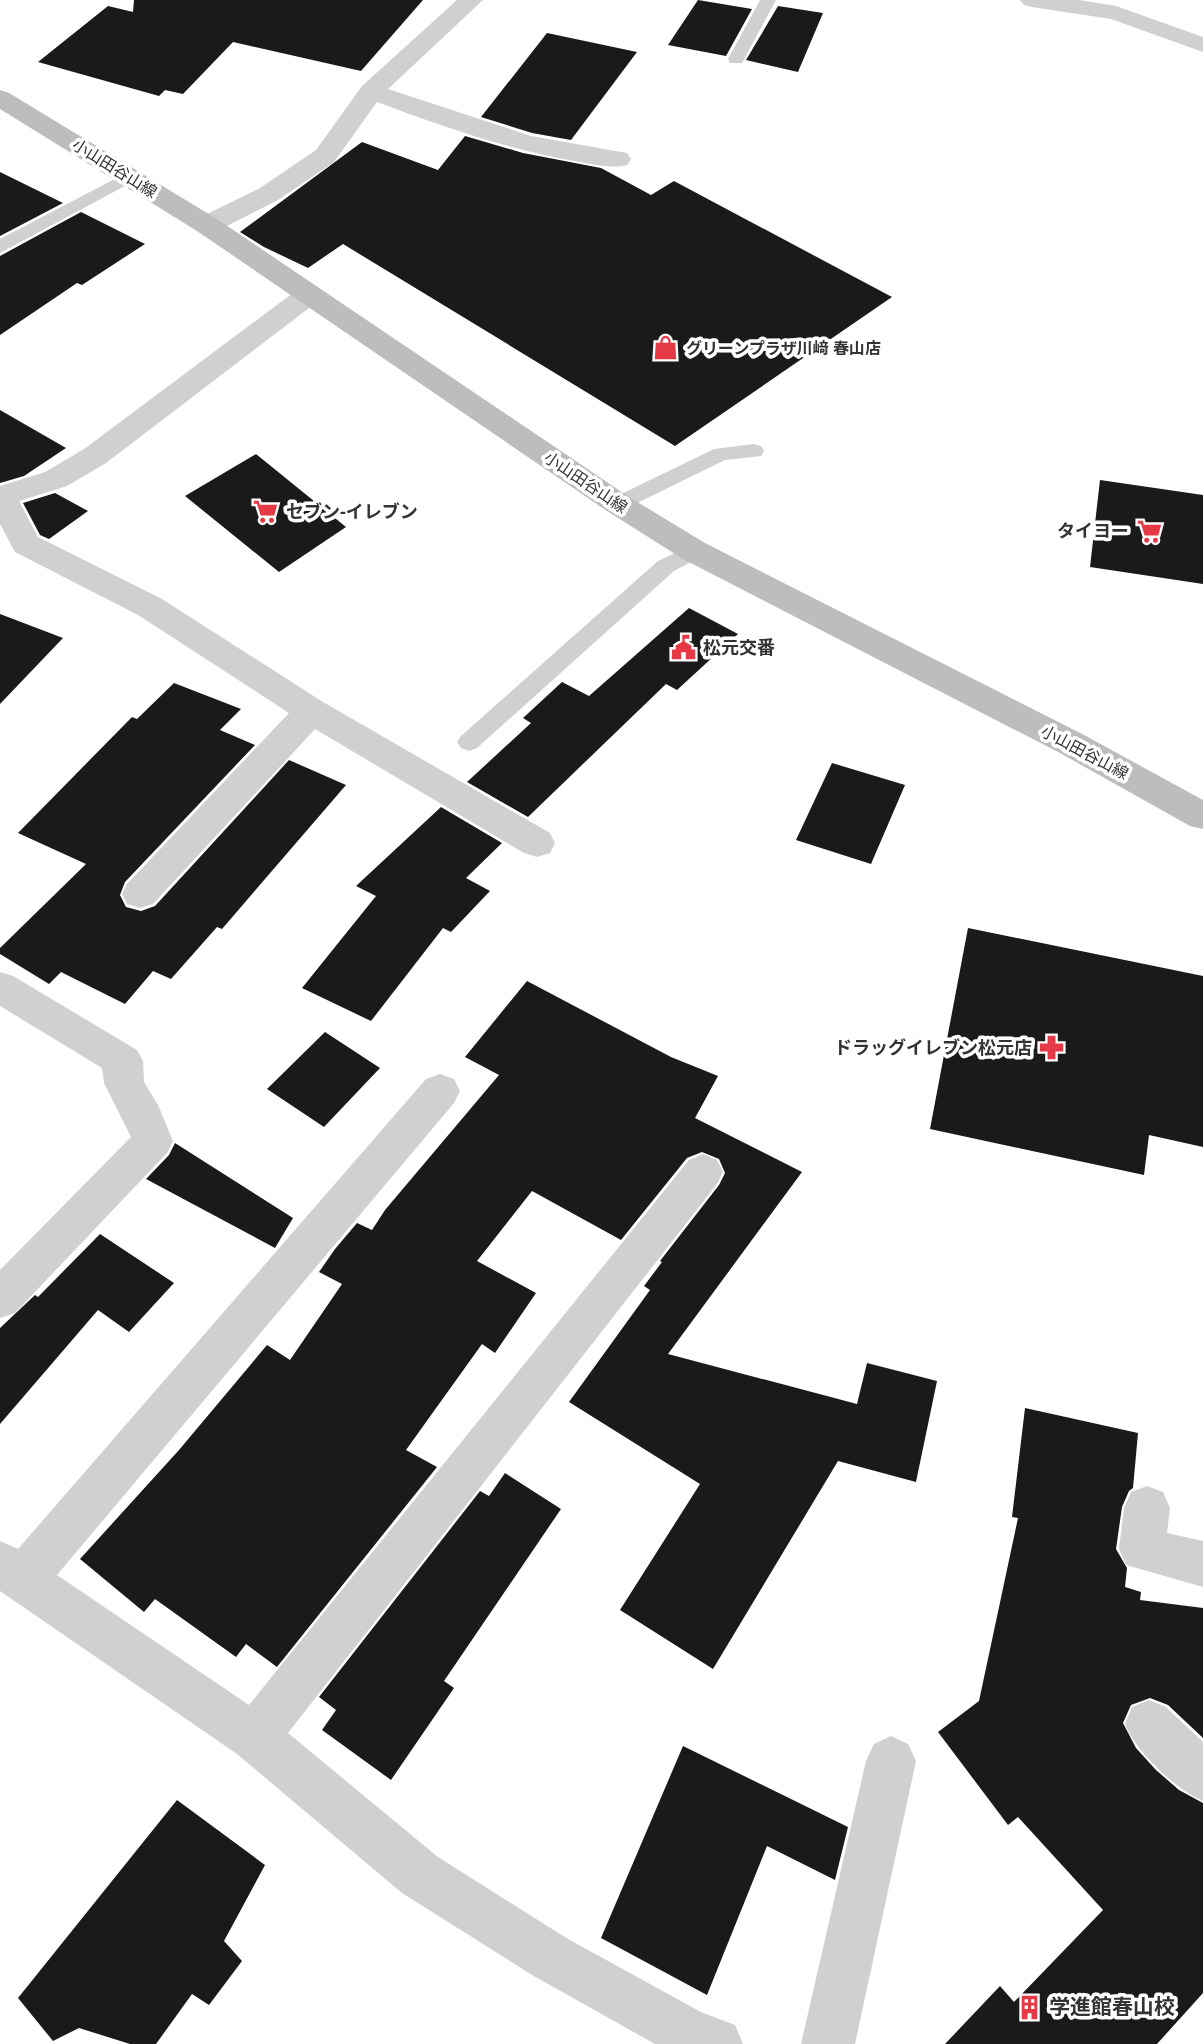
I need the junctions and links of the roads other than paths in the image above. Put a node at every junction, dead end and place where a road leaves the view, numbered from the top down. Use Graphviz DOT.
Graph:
graph roads {
  1 [pos="471,0"];
  2 [pos="768,0"];
  3 [pos="1032,0"];
  4 [pos="1203,45"];
  5 [pos="736,59"];
  6 [pos="371,91"];
  7 [pos="0,98"];
  8 [pos="618,159"];
  9 [pos="130,176"];
  10 [pos="207,225"];
  11 [pos="0,247"];
  12 [pos="307,296"];
  13 [pos="754,451"];
  14 [pos="1,496"];
  15 [pos="618,504"];
  16 [pos="694,551"];
  17 [pos="311,711"];
  18 [pos="469,742"];
  19 [pos="1203,816"];
  20 [pos="537,843"];
  21 [pos="140,894"];
  22 [pos="0,987"];
  23 [pos="440,1091"];
  24 [pos="703,1172"];
  25 [pos="0,1299"];
  26 [pos="1147,1508"];
  27 [pos="1203,1564"];
  28 [pos="12,1571"];
  29 [pos="1149,1724"];
  30 [pos="254,1737"];
  31 [pos="891,1760"];
  32 [pos="1203,1776"];
  33 [pos="716,2044"];
  34 [pos="828,2044"];
  1 -- 6 [label="street"];
  2 -- 5 [label="lane"];
  3 -- 4 [label="street"];
  6 -- 8 [label="street"];
  6 -- 10 [label="street"];
  7 -- 9 [label="main road, 小山田谷山線"];
  9 -- 10 [label="main road, 小山田谷山線"];
  9 -- 11 [label="lane"];
  10 -- 12 [label="main road, 小山田谷山線"];
  12 -- 14 [label="street"];
  12 -- 15 [label="main road, 小山田谷山線"];
  13 -- 15 [label="lane"];
  14 -- 17 [label="street"];
  15 -- 16 [label="main road, 小山田谷山線"];
  16 -- 18 [label="lane"];
  16 -- 19 [label="main road, 小山田谷山線"];
  17 -- 20 [label="street"];
  17 -- 21 [label="street"];
  22 -- 25 [label="street"];
  23 -- 28 [label="street"];
  24 -- 30 [label="street"];
  26 -- 27 [label="street"];
  28 -- 30 [label="street"];
  29 -- 32 [label="street"];
  30 -- 33 [label="street"];
  31 -- 34 [label="street"];
}
